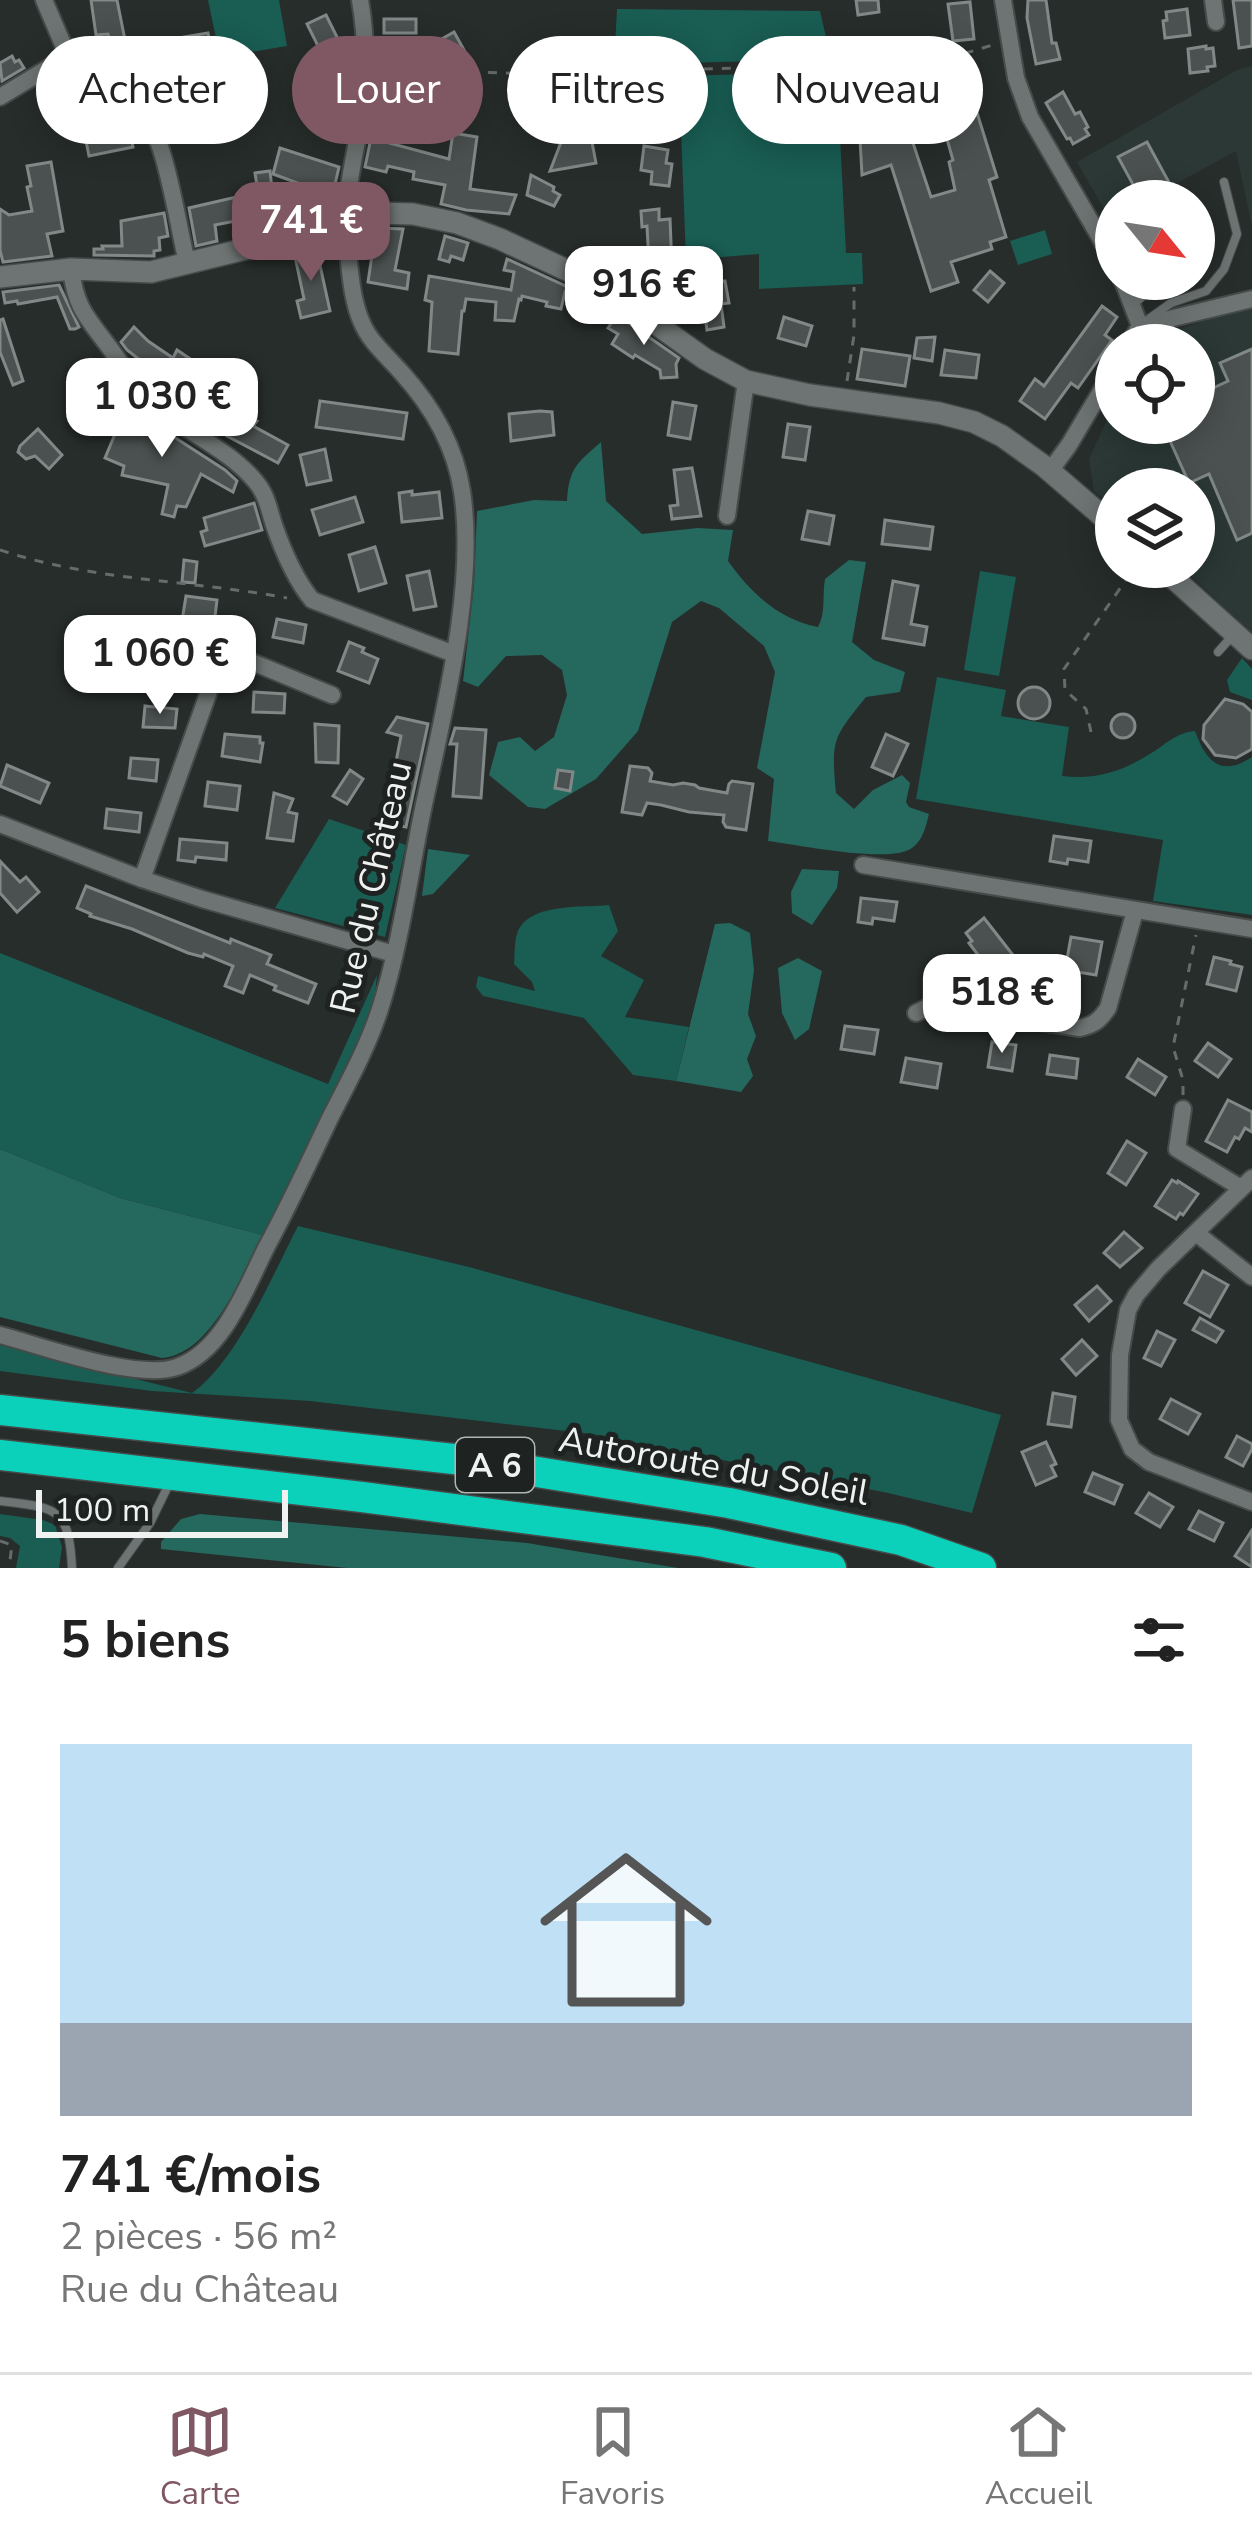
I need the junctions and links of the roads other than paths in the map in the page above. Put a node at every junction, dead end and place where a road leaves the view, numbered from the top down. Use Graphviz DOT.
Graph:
graph roads {
  1 [pos="44,0"];
  2 [pos="360,0"];
  3 [pos="1003,0"];
  4 [pos="1213,0"];
  5 [pos="1216,22"];
  6 [pos="59,36"];
  7 [pos="36,75"];
  8 [pos="0,97"];
  9 [pos="159,144"];
  10 [pos="1224,182"];
  11 [pos="1095,214"];
  12 [pos="344,219"];
  13 [pos="187,262"];
  14 [pos="71,269"];
  15 [pos="0,277"];
  16 [pos="1252,298"];
  17 [pos="1131,300"];
  18 [pos="1138,300"];
  19 [pos="1133,305"];
  20 [pos="1138,324"];
  21 [pos="1142,324"];
  22 [pos="1147,324"];
  23 [pos="746,382"];
  24 [pos="1095,401"];
  25 [pos="1050,471"];
  26 [pos="1095,510"];
  27 [pos="728,516"];
  28 [pos="1184,588"];
  29 [pos="1243,641"];
  30 [pos="1218,652"];
  31 [pos="454,654"];
  32 [pos="332,694"];
  33 [pos="0,824"];
  34 [pos="863,865"];
  35 [pos="142,879"];
  36 [pos="1135,911"];
  37 [pos="1252,929"];
  38 [pos="394,954"];
  39 [pos="916,1013"];
  40 [pos="1183,1109"];
  41 [pos="1247,1183"];
  42 [pos="1196,1233"];
  43 [pos="1252,1277"];
  44 [pos="0,1335"];
  45 [pos="0,1410"];
  46 [pos="0,1455"];
  47 [pos="172,1475"];
  48 [pos="0,1501"];
  49 [pos="1252,1502"];
  50 [pos="72,1568"];
  51 [pos="118,1568"];
  52 [pos="832,1568"];
  53 [pos="981,1568"];
  1 -- 6 [label="street"];
  2 -- 12 [label="street, Rue du Château"];
  3 -- 11 [label="street"];
  4 -- 5 [label="street"];
  7 -- 8 [label="street"];
  9 -- 13 [label="street"];
  10 -- 21 [label="lane"];
  12 -- 13 [label="street"];
  12 -- 23 [label="street"];
  12 -- 31 [label="street, Rue du Château"];
  13 -- 14 [label="street"];
  14 -- 15 [label="street"];
  14 -- 31 [label="street"];
  16 -- 22 [label="street"];
  17 -- 19 [label="street"];
  18 -- 19 [label="lane"];
  19 -- 20 [label="street"];
  23 -- 25 [label="street"];
  23 -- 27 [label="street"];
  24 -- 25 [label="street"];
  25 -- 26 [label="street"];
  28 -- 29 [label="street"];
  29 -- 30 [label="lane"];
  31 -- 38 [label="street, Rue du Château"];
  32 -- 35 [label="street"];
  33 -- 35 [label="street"];
  34 -- 36 [label="street"];
  35 -- 38 [label="street"];
  36 -- 37 [label="street"];
  36 -- 39 [label="street"];
  38 -- 44 [label="street, Rue du Château"];
  40 -- 41 [label="street"];
  41 -- 42 [label="street"];
  42 -- 43 [label="street"];
  42 -- 49 [label="street"];
  45 -- 53 [label="highway, Autoroute du Soleil / A 6"];
  46 -- 47 [label="highway, A 6"];
  47 -- 51 [label="lane"];
  47 -- 52 [label="highway, A 6"];
  48 -- 50 [label="lane"];
}
